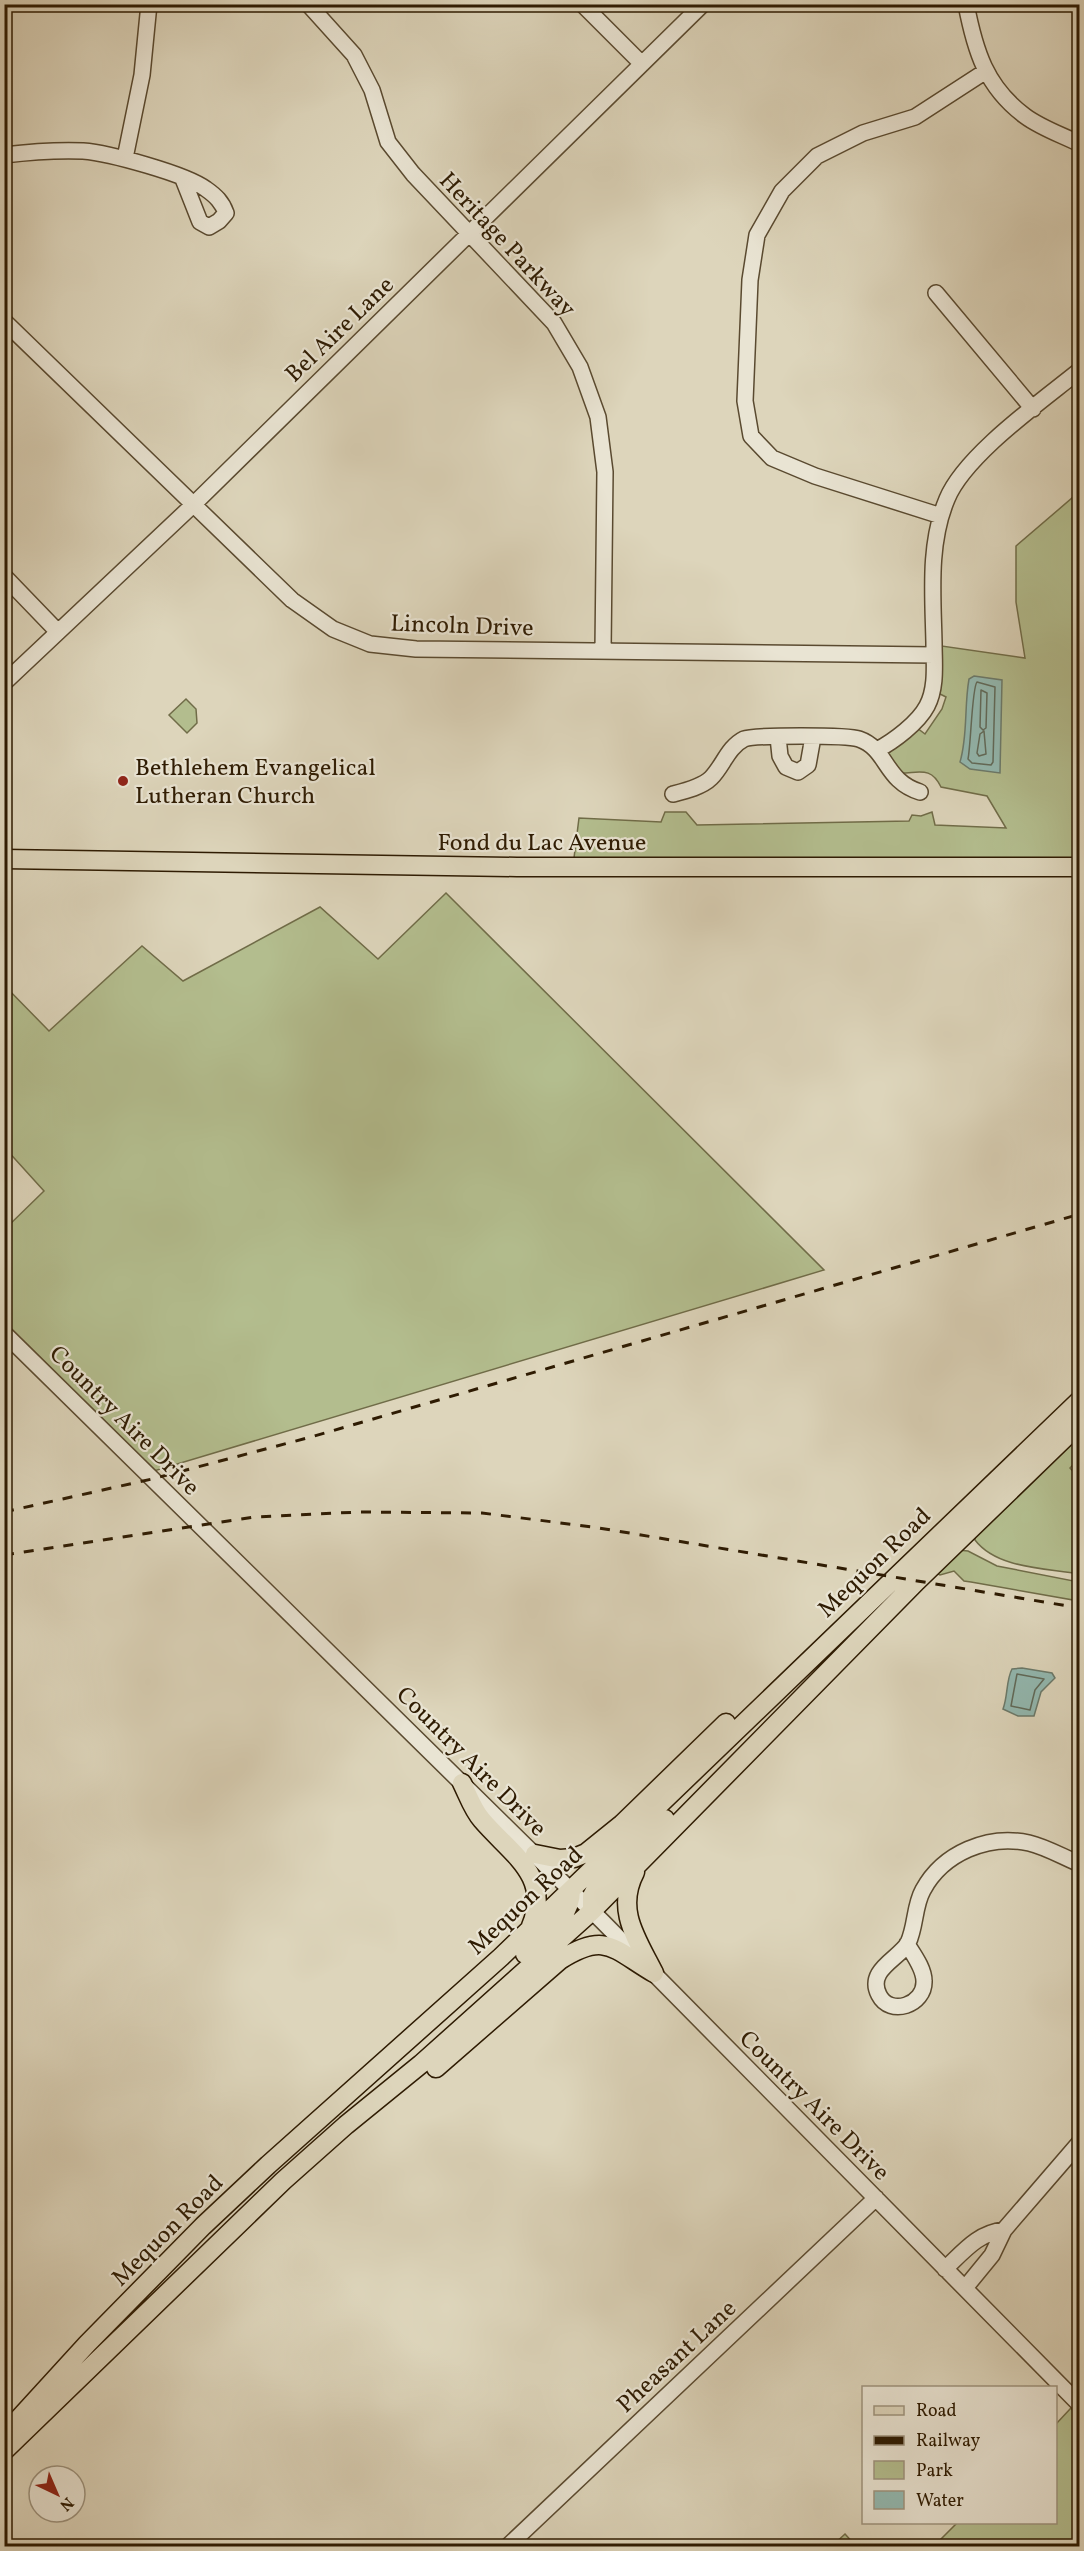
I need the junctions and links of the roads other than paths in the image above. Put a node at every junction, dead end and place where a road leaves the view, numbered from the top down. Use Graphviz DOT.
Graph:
graph roads {
  1 [pos="149,4"];
  2 [pos="308,4"];
  3 [pos="582,4"];
  4 [pos="703,4"];
  5 [pos="966,4"];
  6 [pos="642,64"];
  7 [pos="986,70"];
  8 [pos="1080,144"];
  9 [pos="4,155"];
  10 [pos="125,158"];
  11 [pos="183,179"];
  12 [pos="469,234"];
  13 [pos="936,293"];
  14 [pos="4,321"];
  15 [pos="1080,370"];
  16 [pos="1033,409"];
  17 [pos="194,504"];
  18 [pos="941,516"];
  19 [pos="4,576"];
  20 [pos="58,632"];
  21 [pos="603,650"];
  22 [pos="934,655"];
  23 [pos="4,683"];
  24 [pos="778,737"];
  25 [pos="813,737"];
  26 [pos="877,750"];
  27 [pos="920,792"];
  28 [pos="673,794"];
  29 [pos="4,859"];
  30 [pos="1080,867"];
  31 [pos="4,1333"];
  32 [pos="1080,1400"];
  33 [pos="1080,1423"];
  34 [pos="795,1673"];
  35 [pos="766,1701"];
  36 [pos="462,1783"];
  37 [pos="535,1854"];
  38 [pos="641,1861"];
  39 [pos="1080,1864"];
  40 [pos="571,1890"];
  41 [pos="592,1911"];
  42 [pos="529,1930"];
  43 [pos="907,1944"];
  44 [pos="654,1973"];
  45 [pos="391,2089"];
  46 [pos="353,2119"];
  47 [pos="1080,2142"];
  48 [pos="876,2198"];
  49 [pos="1004,2230"];
  50 [pos="945,2269"];
  51 [pos="965,2288"];
  52 [pos="1080,2405"];
  53 [pos="4,2435"];
  54 [pos="4,2451"];
  55 [pos="508,2547"];
  1 -- 10 [label="street"];
  2 -- 12 [label="street, Heritage Parkway"];
  3 -- 6 [label="street"];
  4 -- 6 [label="street, Bel Aire Lane"];
  5 -- 7 [label="street"];
  6 -- 12 [label="street, Bel Aire Lane"];
  7 -- 8 [label="street"];
  7 -- 18 [label="street"];
  9 -- 10 [label="street"];
  10 -- 11 [label="street"];
  12 -- 17 [label="street, Bel Aire Lane"];
  12 -- 21 [label="street, Heritage Parkway"];
  13 -- 16 [label="street"];
  14 -- 17 [label="street, Lincoln Drive"];
  15 -- 16 [label="street"];
  16 -- 18 [label="street"];
  17 -- 20 [label="street, Bel Aire Lane"];
  17 -- 21 [label="street, Lincoln Drive"];
  18 -- 22 [label="street"];
  19 -- 20 [label="street"];
  20 -- 23 [label="street, Bel Aire Lane"];
  21 -- 22 [label="street, Lincoln Drive"];
  22 -- 26 [label="street"];
  24 -- 25 [label="street"];
  24 -- 25 [label="street"];
  24 -- 28 [label="street"];
  25 -- 26 [label="street"];
  26 -- 27 [label="street"];
  29 -- 30 [label="main road, Fond du Lac Avenue"];
  31 -- 36 [label="street, Country Aire Drive"];
  32 -- 34 [label="main road, Mequon Road"];
  33 -- 38 [label="main road, Mequon Road"];
  34 -- 35 [label="main road, Mequon Road"];
  34 -- 37 [label="main road"];
  35 -- 40 [label="main road, Mequon Road"];
  35 -- 41 [label="main road"];
  36 -- 37 [label="street, Country Aire Drive"];
  36 -- 42 [label="main road"];
  37 -- 40 [label="street, Country Aire Drive"];
  38 -- 41 [label="main road, Mequon Road"];
  38 -- 44 [label="main road"];
  39 -- 43 [label="street"];
  40 -- 41 [label="street, Country Aire Drive"];
  40 -- 42 [label="main road, Mequon Road"];
  40 -- 45 [label="main road"];
  41 -- 44 [label="street, Country Aire Drive"];
  41 -- 45 [label="main road, Mequon Road"];
  42 -- 53 [label="main road, Mequon Road"];
  44 -- 46 [label="main road"];
  44 -- 48 [label="street, Country Aire Drive"];
  45 -- 46 [label="main road, Mequon Road"];
  46 -- 54 [label="main road, Mequon Road"];
  47 -- 49 [label="street"];
  48 -- 50 [label="street, Country Aire Drive"];
  48 -- 55 [label="street, Pheasant Lane"];
  49 -- 50 [label="street"];
  49 -- 51 [label="street"];
  50 -- 51 [label="street, Country Aire Drive"];
  51 -- 52 [label="street, Country Aire Drive"];
}
